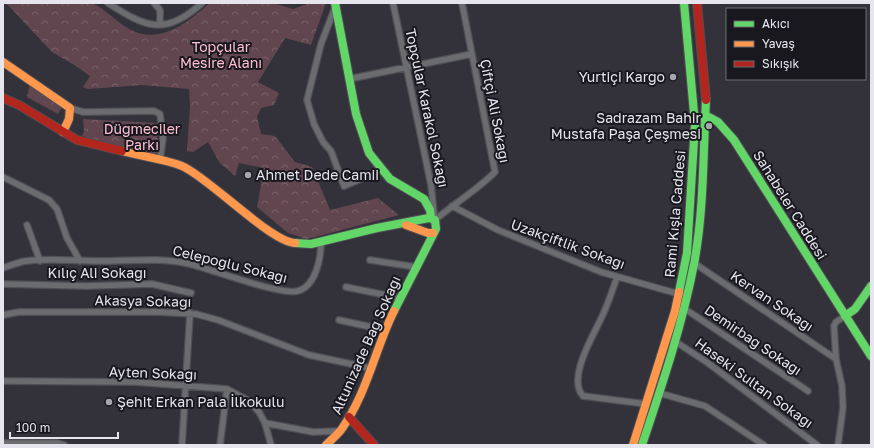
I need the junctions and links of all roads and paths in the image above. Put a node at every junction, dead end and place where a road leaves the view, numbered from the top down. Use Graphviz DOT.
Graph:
graph roads {
  1 [pos="108,3"];
  2 [pos="154,3"];
  3 [pos="202,3"];
  4 [pos="393,3"];
  5 [pos="462,3"];
  6 [pos="685,3"];
  7 [pos="692,3"];
  8 [pos="698,3"];
  9 [pos="335,4"];
  10 [pos="160,25"];
  11 [pos="472,54"];
  12 [pos="3,62"];
  13 [pos="405,67"];
  14 [pos="349,79"];
  15 [pos="3,98"];
  16 [pos="70,108"];
  17 [pos="705,115"];
  18 [pos="695,124"];
  19 [pos="63,132"];
  20 [pos="160,160"];
  21 [pos="382,170"];
  22 [pos="3,177"];
  23 [pos="452,206"];
  24 [pos="432,219"];
  25 [pos="405,224"];
  26 [pos="27,225"];
  27 [pos="427,231"];
  28 [pos="321,242"];
  29 [pos="40,260"];
  30 [pos="370,260"];
  31 [pos="80,261"];
  32 [pos="694,263"];
  33 [pos="416,267"];
  34 [pos="3,268"];
  35 [pos="616,277"];
  36 [pos="3,284"];
  37 [pos="871,286"];
  38 [pos="346,287"];
  39 [pos="191,293"];
  40 [pos="679,294"];
  41 [pos="400,298"];
  42 [pos="685,309"];
  43 [pos="190,313"];
  44 [pos="3,315"];
  45 [pos="845,316"];
  46 [pos="339,320"];
  47 [pos="384,330"];
  48 [pos="676,342"];
  49 [pos="871,356"];
  50 [pos="836,359"];
  51 [pos="370,368"];
  52 [pos="3,380"];
  53 [pos="185,386"];
  54 [pos="226,389"];
  55 [pos="808,391"];
  56 [pos="659,393"];
  57 [pos="646,404"];
  58 [pos="349,417"];
  59 [pos="265,423"];
  60 [pos="340,431"];
  61 [pos="3,443"];
  62 [pos="633,443"];
  63 [pos="64,445"];
  64 [pos="182,445"];
  65 [pos="220,445"];
  66 [pos="271,445"];
  67 [pos="326,445"];
  68 [pos="374,445"];
  69 [pos="642,445"];
  70 [pos="764,445"];
  71 [pos="817,445"];
  72 [pos="838,445"];
  1 -- 10 [label="street"];
  2 -- 10 [label="street"];
  3 -- 10 [label="street"];
  4 -- 13 [label="street, Topçular Karakol Sokağı"];
  5 -- 11 [label="street, Çiftçi Ali Sokağı"];
  6 -- 7 [label="main road"];
  6 -- 18 [label="main road, Rami Kışla Caddesi"];
  8 -- 17 [label="main road, Rami Kışla Caddesi"];
  9 -- 14 [label="main road"];
  9 -- 21 [label="street"];
  11 -- 13 [label="street"];
  11 -- 23 [label="street, Çiftçi Ali Sokağı"];
  12 -- 16 [label="main road"];
  13 -- 14 [label="street"];
  13 -- 24 [label="street, Topçular Karakol Sokağı"];
  14 -- 21 [label="main road"];
  15 -- 19 [label="main road"];
  16 -- 19 [label="main road"];
  16 -- 20 [label="street"];
  17 -- 18 [label="main road"];
  17 -- 32 [label="main road, Rami Kışla Caddesi"];
  17 -- 45 [label="main road, Sahabeler Caddesi"];
  18 -- 40 [label="main road, Rami Kışla Caddesi"];
  19 -- 20 [label="main road"];
  20 -- 28 [label="main road"];
  21 -- 24 [label="main road"];
  22 -- 31 [label="street"];
  23 -- 24 [label="street, Çiftçi Ali Sokağı"];
  23 -- 35 [label="street, Uzakçiftlik Sokağı"];
  24 -- 25 [label="main road"];
  24 -- 27 [label="main road"];
  24 -- 27 [label="main road"];
  25 -- 27 [label="main road"];
  25 -- 28 [label="main road"];
  26 -- 29 [label="street"];
  27 -- 33 [label="main road, Altunizade Bağ Sokağı"];
  28 -- 31 [label="street, Celepoğlu Sokağı"];
  29 -- 31 [label="street, Celepoğlu Sokağı"];
  29 -- 34 [label="street, Celepoğlu Sokağı"];
  30 -- 33 [label="street"];
  32 -- 42 [label="main road, Rami Kışla Caddesi"];
  32 -- 50 [label="street, Kervan Sokağı"];
  33 -- 41 [label="main road, Altunizade Bağ Sokağı"];
  35 -- 40 [label="street, Uzakçiftlik Sokağı"];
  35 -- 57 [label="street"];
  36 -- 39 [label="street, Kılıç Ali Sokağı"];
  37 -- 45 [label="main road"];
  38 -- 41 [label="street"];
  40 -- 57 [label="main road, Rami Kışla Caddesi"];
  41 -- 47 [label="main road, Altunizade Bağ Sokağı"];
  42 -- 48 [label="main road, Rami Kışla Caddesi"];
  42 -- 55 [label="street, Demirbağ Sokağı"];
  43 -- 44 [label="street, Akasya Sokağı"];
  43 -- 51 [label="street, Akasya Sokağı"];
  43 -- 53 [label="street"];
  45 -- 49 [label="main road, Sahabeler Caddesi"];
  45 -- 50 [label="street"];
  46 -- 47 [label="street"];
  47 -- 51 [label="main road, Altunizade Bağ Sokağı"];
  48 -- 56 [label="main road, Rami Kışla Caddesi"];
  48 -- 71 [label="street, Haseki Sultan Sokağı"];
  50 -- 72 [label="street"];
  51 -- 58 [label="main road, Altunizade Bağ Sokağı"];
  52 -- 53 [label="street, Ayten Sokağı"];
  53 -- 54 [label="street, Ayten Sokağı"];
  53 -- 64 [label="street"];
  54 -- 59 [label="street, Ayten Sokağı"];
  54 -- 65 [label="street"];
  56 -- 69 [label="main road, Rami Kışla Caddesi"];
  56 -- 70 [label="street"];
  57 -- 62 [label="main road, Rami Kışla Caddesi"];
  58 -- 60 [label="main road, Altunizade Bağ Sokağı"];
  58 -- 68 [label="main road"];
  59 -- 60 [label="street"];
  59 -- 66 [label="street, Ayten Sokağı"];
  60 -- 67 [label="main road, Altunizade Bağ Sokağı"];
  61 -- 63 [label="street"];
}
